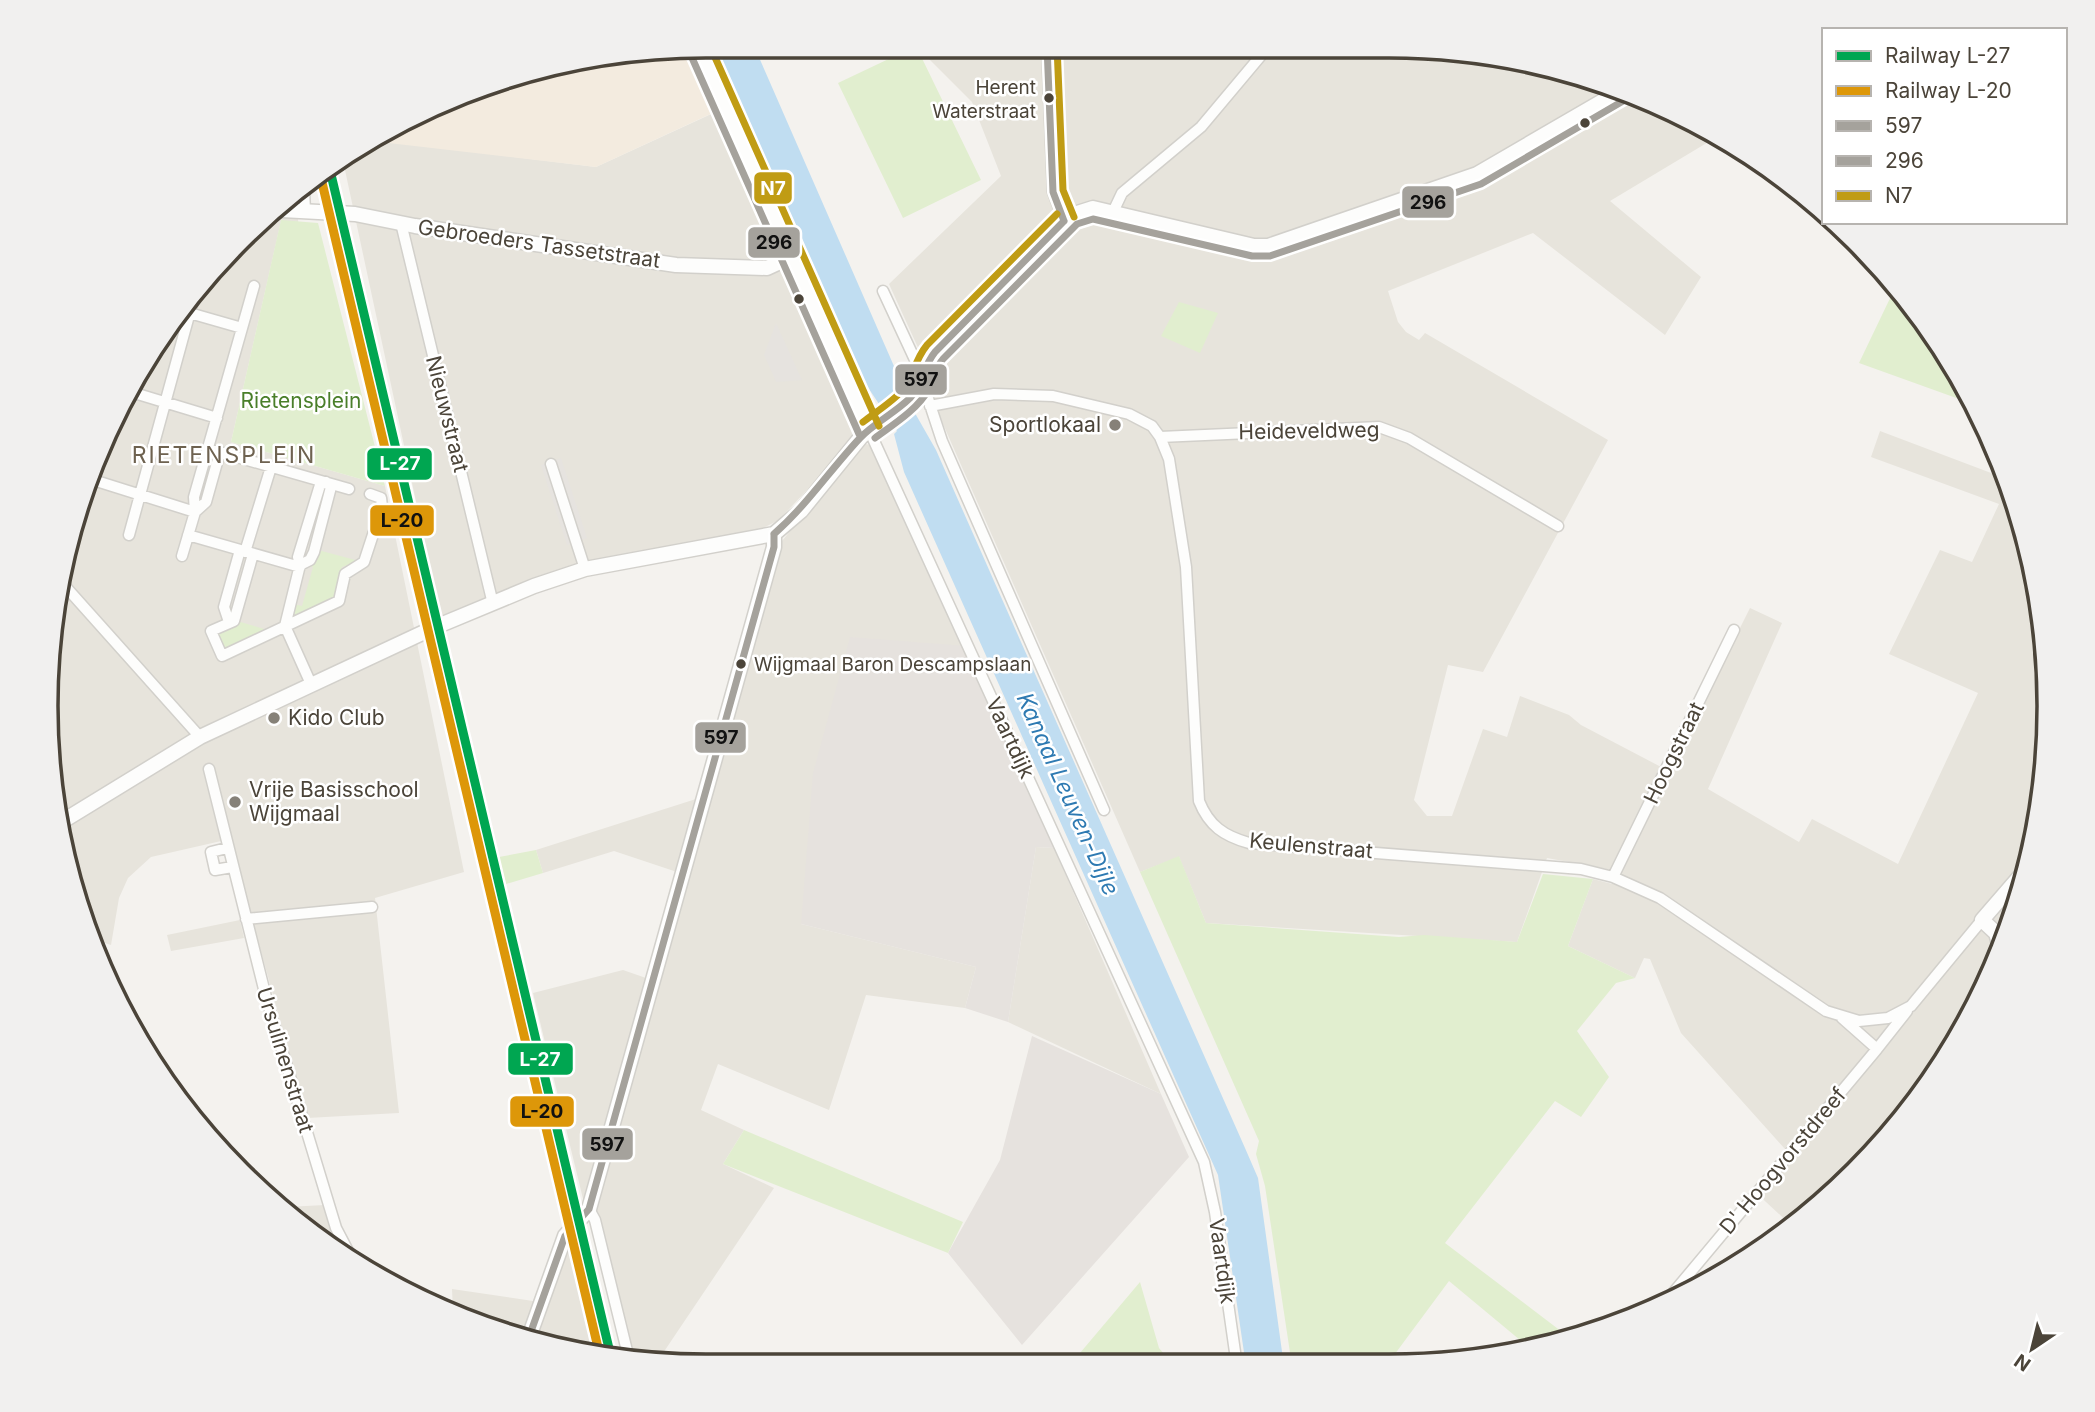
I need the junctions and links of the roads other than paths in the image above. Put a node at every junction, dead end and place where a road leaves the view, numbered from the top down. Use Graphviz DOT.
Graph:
graph roads {
  1 [pos="704,58"];
  2 [pos="1047,58"];
  3 [pos="1259,58"];
  4 [pos="1610,97"];
  5 [pos="304,198"];
  6 [pos="289,211"];
  7 [pos="305,212"];
  8 [pos="1113,212"];
  9 [pos="1064,221"];
  10 [pos="401,223"];
  11 [pos="793,256"];
  12 [pos="254,286"];
  13 [pos="883,291"];
  14 [pos="191,313"];
  15 [pos="181,327"];
  16 [pos="242,328"];
  17 [pos="921,382"];
  18 [pos="138,394"];
  19 [pos="165,402"];
  20 [pos="930,406"];
  21 [pos="217,418"];
  22 [pos="869,430"];
  23 [pos="1160,437"];
  24 [pos="209,449"];
  25 [pos="220,452"];
  26 [pos="551,464"];
  27 [pos="271,467"];
  28 [pos="98,481"];
  29 [pos="326,482"];
  30 [pos="349,489"];
  31 [pos="140,494"];
  32 [pos="370,494"];
  33 [pos="195,512"];
  34 [pos="1558,526"];
  35 [pos="774,534"];
  36 [pos="129,535"];
  37 [pos="188,535"];
  38 [pos="246,552"];
  39 [pos="182,556"];
  40 [pos="300,566"];
  41 [pos="585,569"];
  42 [pos="68,590"];
  43 [pos="494,604"];
  44 [pos="285,626"];
  45 [pos="1734,630"];
  46 [pos="311,684"];
  47 [pos="200,737"];
  48 [pos="209,769"];
  49 [pos="1104,810"];
  50 [pos="68,818"];
  51 [pos="227,848"];
  52 [pos="232,867"];
  53 [pos="1613,877"];
  54 [pos="2011,886"];
  55 [pos="372,907"];
  56 [pos="246,919"];
  57 [pos="1982,920"];
  58 [pos="1996,933"];
  59 [pos="1911,1006"];
  60 [pos="1841,1018"];
  61 [pos="1877,1049"];
  62 [pos="589,1209"];
  63 [pos="344,1244"];
  64 [pos="1680,1285"];
  65 [pos="531,1330"];
  66 [pos="627,1350"];
  67 [pos="1235,1354"];
  1 -- 11 [label="street, Vaartdijk"];
  2 -- 9 [label="street"];
  3 -- 8 [label="street"];
  4 -- 8 [label="street"];
  5 -- 7 [label="street"];
  6 -- 7 [label="street, Gebroeders Tassetstraat"];
  7 -- 10 [label="street, Gebroeders Tassetstraat"];
  8 -- 9 [label="street"];
  9 -- 17 [label="street"];
  10 -- 11 [label="street, Gebroeders Tassetstraat"];
  10 -- 43 [label="street, Nieuwstraat"];
  11 -- 22 [label="street, Vaartdijk"];
  12 -- 16 [label="street"];
  13 -- 17 [label="street"];
  14 -- 16 [label="street"];
  15 -- 19 [label="street"];
  16 -- 21 [label="street"];
  17 -- 20 [label="street"];
  17 -- 22 [label="street"];
  18 -- 19 [label="street"];
  19 -- 21 [label="street"];
  19 -- 31 [label="street"];
  20 -- 23 [label="street"];
  20 -- 49 [label="street"];
  21 -- 24 [label="street"];
  22 -- 35 [label="street"];
  22 -- 67 [label="street, Vaartdijk"];
  23 -- 34 [label="street, Heideveldweg"];
  23 -- 53 [label="street, Keulenstraat"];
  24 -- 25 [label="street"];
  24 -- 33 [label="street"];
  25 -- 27 [label="street"];
  25 -- 33 [label="street"];
  26 -- 41 [label="street"];
  27 -- 29 [label="street"];
  27 -- 38 [label="street"];
  28 -- 31 [label="street"];
  29 -- 30 [label="street"];
  29 -- 40 [label="street"];
  31 -- 33 [label="street"];
  31 -- 36 [label="street"];
  32 -- 44 [label="street"];
  33 -- 37 [label="street"];
  35 -- 41 [label="street"];
  35 -- 62 [label="street"];
  37 -- 38 [label="street"];
  37 -- 39 [label="street"];
  38 -- 40 [label="street"];
  38 -- 44 [label="street"];
  40 -- 44 [label="street"];
  41 -- 43 [label="street"];
  42 -- 47 [label="street"];
  43 -- 46 [label="street"];
  44 -- 46 [label="street"];
  45 -- 53 [label="street, Hoogstraat"];
  46 -- 47 [label="street"];
  47 -- 50 [label="street"];
  48 -- 51 [label="street, Ursulinenstraat"];
  51 -- 52 [label="street, Ursulinenstraat"];
  51 -- 52 [label="street"];
  52 -- 56 [label="street, Ursulinenstraat"];
  53 -- 60 [label="street, Keulenstraat"];
  54 -- 57 [label="street"];
  55 -- 56 [label="street"];
  56 -- 63 [label="street, Ursulinenstraat"];
  57 -- 58 [label="street"];
  57 -- 59 [label="street, Keulenstraat"];
  59 -- 60 [label="street, Keulenstraat"];
  59 -- 61 [label="street, Keulenstraat"];
  60 -- 61 [label="street, Keulenstraat"];
  61 -- 64 [label="street, D' Hoogvorstdreef"];
  62 -- 65 [label="street"];
  62 -- 66 [label="street"];
}
